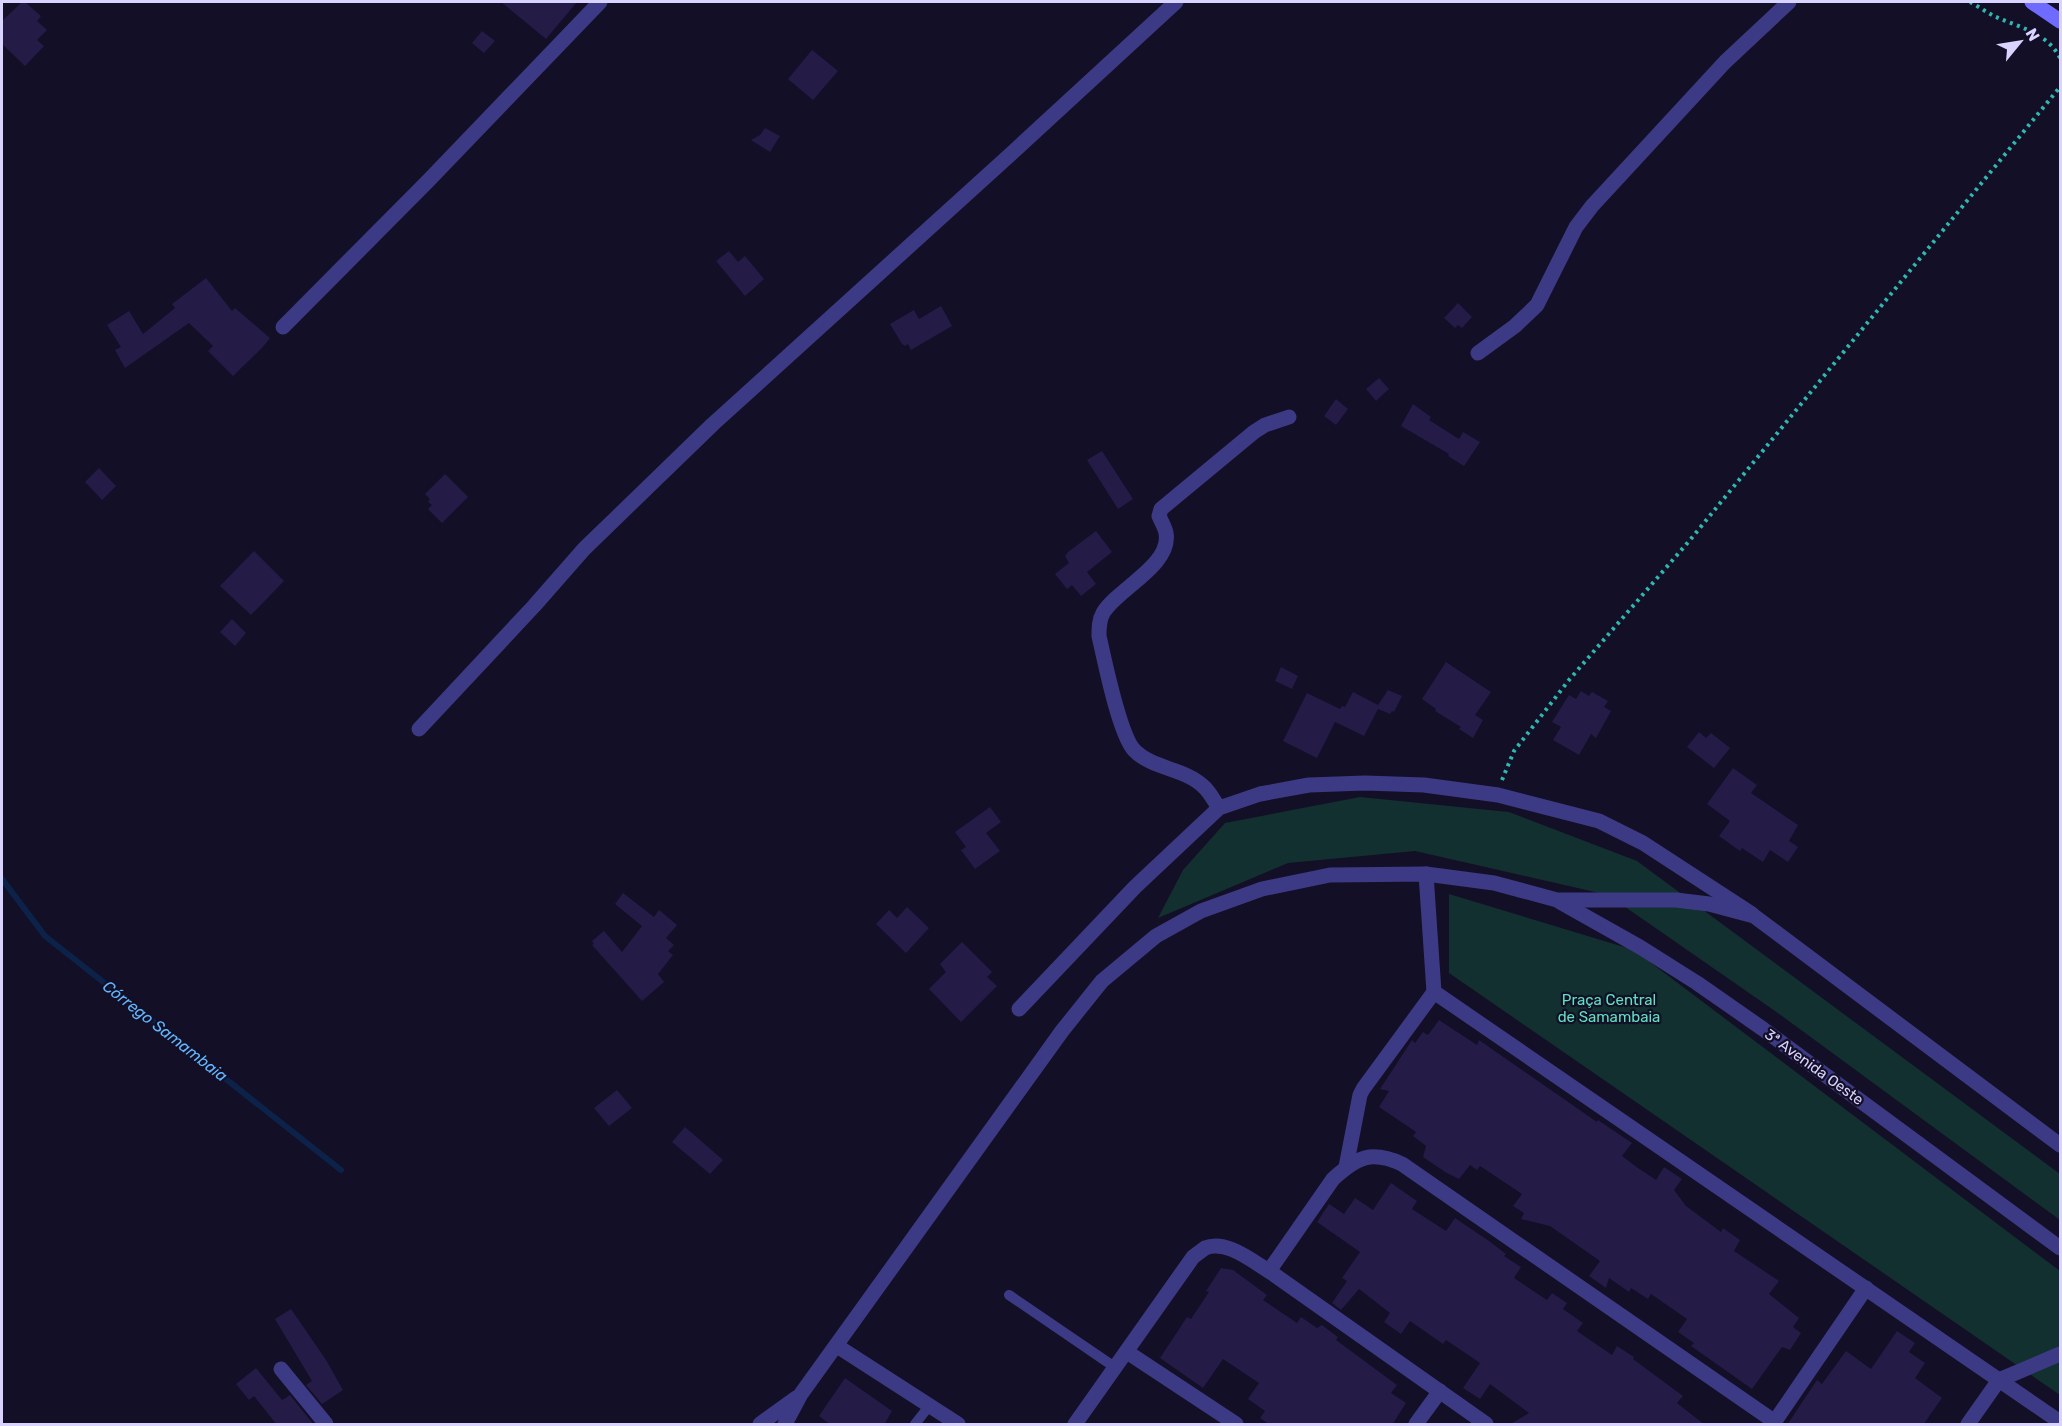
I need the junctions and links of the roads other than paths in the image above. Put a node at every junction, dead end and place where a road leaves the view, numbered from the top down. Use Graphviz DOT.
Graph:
graph roads {
  1 [pos="600,2"];
  2 [pos="1176,2"];
  3 [pos="1789,2"];
  4 [pos="2032,2"];
  5 [pos="2061,21"];
  6 [pos="283,327"];
  7 [pos="1478,353"];
  8 [pos="1289,417"];
  9 [pos="419,729"];
  10 [pos="1220,808"];
  11 [pos="1426,874"];
  12 [pos="1557,900"];
  13 [pos="1754,916"];
  14 [pos="1434,992"];
  15 [pos="1019,1009"];
  16 [pos="2061,1145"];
  17 [pos="1346,1167"];
  18 [pos="2061,1248"];
  19 [pos="1269,1271"];
  20 [pos="1866,1288"];
  21 [pos="1009,1295"];
  22 [pos="837,1346"];
  23 [pos="1127,1352"];
  24 [pos="2061,1354"];
  25 [pos="1116,1368"];
  26 [pos="281,1369"];
  27 [pos="1999,1380"];
  28 [pos="1440,1392"];
  29 [pos="801,1394"];
  30 [pos="930,1405"];
  31 [pos="2061,1422"];
  32 [pos="1774,1423"];
  33 [pos="326,1425"];
  34 [pos="760,1425"];
  35 [pos="785,1425"];
  36 [pos="915,1425"];
  37 [pos="958,1425"];
  38 [pos="1075,1425"];
  39 [pos="1236,1425"];
  40 [pos="1416,1425"];
  41 [pos="1486,1425"];
  42 [pos="1968,1425"];
  1 -- 6 [label="street"];
  2 -- 9 [label="street"];
  3 -- 7 [label="street"];
  4 -- 5 [label="main road"];
  8 -- 10 [label="street"];
  10 -- 13 [label="street"];
  10 -- 15 [label="street"];
  11 -- 12 [label="street"];
  11 -- 14 [label="street"];
  11 -- 22 [label="street"];
  12 -- 13 [label="street"];
  12 -- 18 [label="street, 3ª Avenida Oeste"];
  13 -- 16 [label="street"];
  14 -- 17 [label="street"];
  14 -- 20 [label="street"];
  17 -- 19 [label="street"];
  17 -- 32 [label="street"];
  19 -- 23 [label="street"];
  19 -- 28 [label="street"];
  20 -- 27 [label="street"];
  20 -- 32 [label="street"];
  21 -- 25 [label="lane"];
  22 -- 29 [label="street"];
  22 -- 30 [label="street"];
  23 -- 25 [label="street"];
  23 -- 39 [label="street"];
  24 -- 27 [label="street"];
  25 -- 38 [label="street"];
  26 -- 33 [label="street"];
  27 -- 31 [label="street"];
  27 -- 42 [label="street"];
  28 -- 40 [label="street"];
  28 -- 41 [label="street"];
  29 -- 34 [label="street"];
  29 -- 35 [label="street"];
  30 -- 36 [label="lane"];
  30 -- 37 [label="street"];
}
